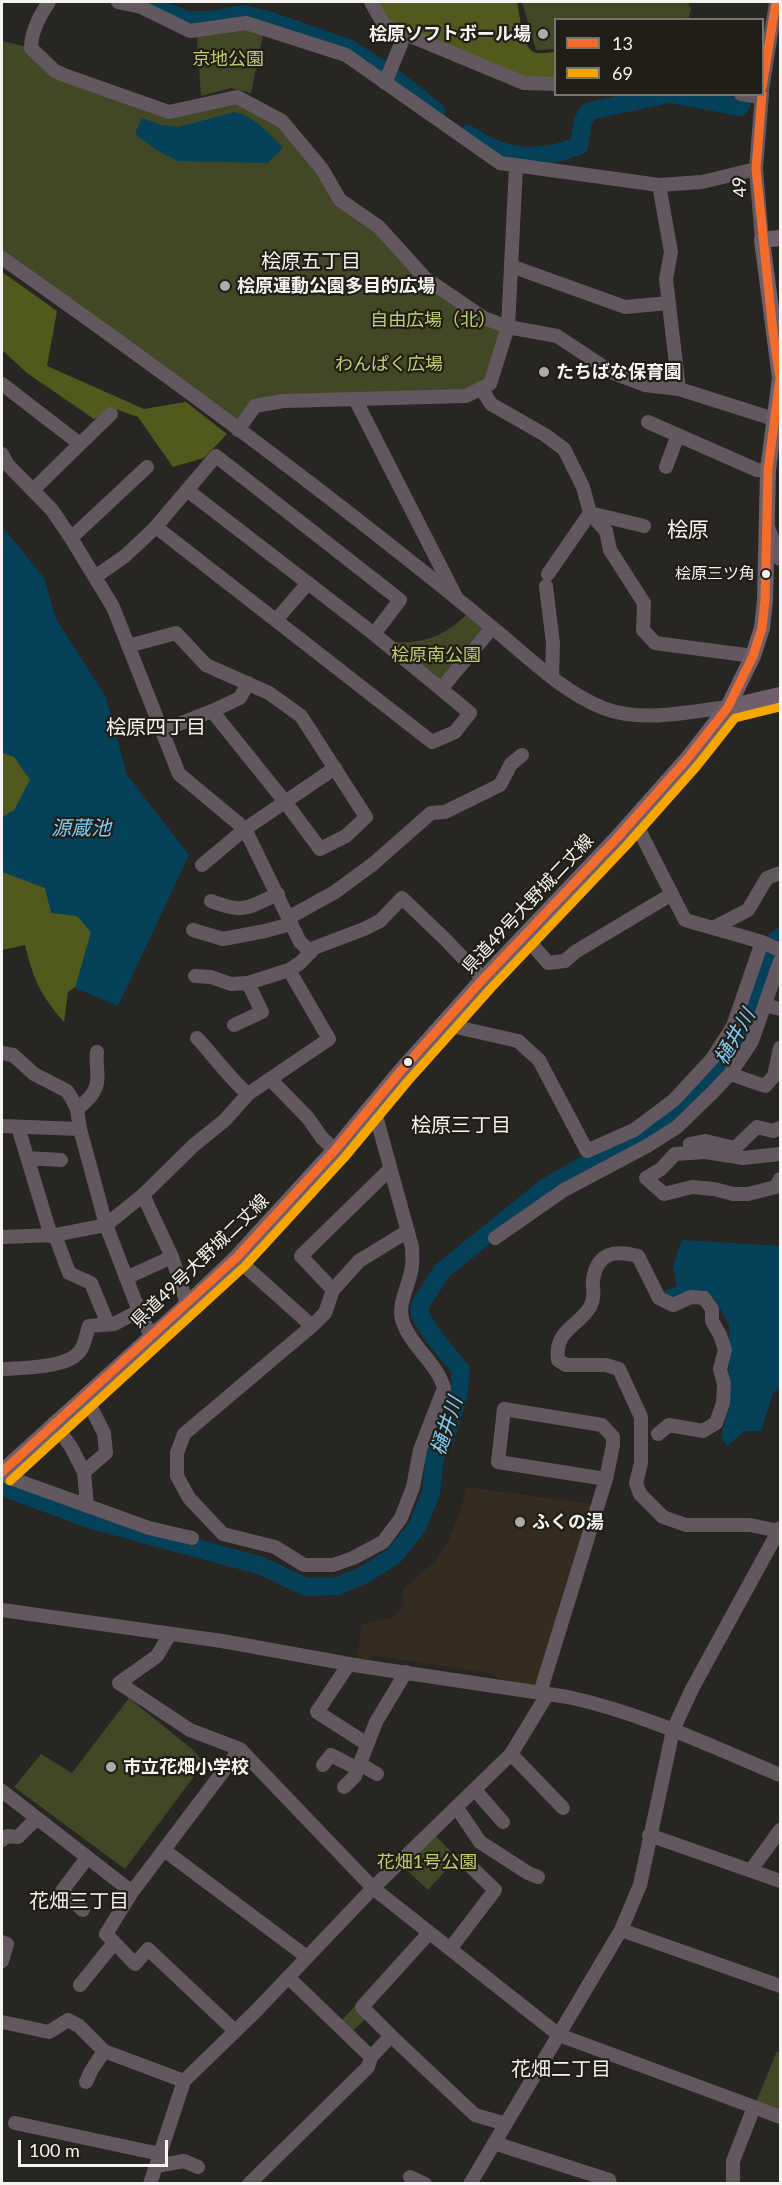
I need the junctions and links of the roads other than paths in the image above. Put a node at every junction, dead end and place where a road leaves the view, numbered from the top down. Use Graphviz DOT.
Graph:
graph roads {
  1 [pos="49,2"];
  2 [pos="118,2"];
  3 [pos="371,2"];
  4 [pos="776,5"];
  5 [pos="775,33"];
  6 [pos="405,34"];
  7 [pos="388,77"];
  8 [pos="554,84"];
  9 [pos="764,85"];
  10 [pos="762,96"];
  11 [pos="516,166"];
  12 [pos="756,169"];
  13 [pos="659,185"];
  14 [pos="780,238"];
  15 [pos="762,240"];
  16 [pos="2,258"];
  17 [pos="511,266"];
  18 [pos="669,303"];
  19 [pos="508,327"];
  20 [pos="2,384"];
  21 [pos="481,388"];
  22 [pos="679,389"];
  23 [pos="355,399"];
  24 [pos="111,414"];
  25 [pos="778,419"];
  26 [pos="648,422"];
  27 [pos="238,430"];
  28 [pos="678,435"];
  29 [pos="80,444"];
  30 [pos="2,454"];
  31 [pos="147,467"];
  32 [pos="666,467"];
  33 [pos="768,470"];
  34 [pos="33,490"];
  35 [pos="187,490"];
  36 [pos="590,513"];
  37 [pos="767,525"];
  38 [pos="644,526"];
  39 [pos="153,530"];
  40 [pos="71,538"];
  41 [pos="780,559"];
  42 [pos="95,577"];
  43 [pos="308,583"];
  44 [pos="457,599"];
  45 [pos="276,620"];
  46 [pos="492,628"];
  47 [pos="374,634"];
  48 [pos="128,646"];
  49 [pos="753,656"];
  50 [pos="552,678"];
  51 [pos="248,683"];
  52 [pos="441,689"];
  53 [pos="780,695"];
  54 [pos="728,707"];
  55 [pos="212,711"];
  56 [pos="161,731"];
  57 [pos="522,755"];
  58 [pos="335,768"];
  59 [pos="286,803"];
  60 [pos="633,819"];
  61 [pos="245,829"];
  62 [pos="202,866"];
  63 [pos="780,873"];
  64 [pos="278,894"];
  65 [pos="672,894"];
  66 [pos="211,901"];
  67 [pos="290,921"];
  68 [pos="713,928"];
  69 [pos="193,930"];
  70 [pos="524,935"];
  71 [pos="774,949"];
  72 [pos="311,952"];
  73 [pos="289,970"];
  74 [pos="195,976"];
  75 [pos="483,979"];
  76 [pos="248,983"];
  77 [pos="765,1005"];
  78 [pos="780,1009"];
  79 [pos="443,1024"];
  80 [pos="234,1025"];
  81 [pos="196,1038"];
  82 [pos="780,1048"];
  83 [pos="97,1052"];
  84 [pos="2,1053"];
  85 [pos="730,1074"];
  86 [pos="270,1079"];
  87 [pos="248,1094"];
  88 [pos="372,1106"];
  89 [pos="77,1109"];
  90 [pos="2,1126"];
  91 [pos="18,1127"];
  92 [pos="677,1127"];
  93 [pos="780,1128"];
  94 [pos="80,1129"];
  95 [pos="686,1149"];
  96 [pos="335,1150"];
  97 [pos="780,1154"];
  98 [pos="27,1158"];
  99 [pos="61,1160"];
  100 [pos="390,1169"];
  101 [pos="780,1179"];
  102 [pos="143,1195"];
  103 [pos="106,1225"];
  104 [pos="408,1231"];
  105 [pos="3,1233"];
  106 [pos="53,1236"];
  107 [pos="495,1238"];
  108 [pos="172,1257"];
  109 [pos="236,1258"];
  110 [pos="126,1278"];
  111 [pos="333,1290"];
  112 [pos="187,1304"];
  113 [pos="139,1311"];
  114 [pos="108,1324"];
  115 [pos="312,1326"];
  116 [pos="151,1336"];
  117 [pos="2,1369"];
  118 [pos="85,1396"];
  119 [pos="54,1423"];
  120 [pos="658,1434"];
  121 [pos="84,1472"];
  122 [pos="2,1473"];
  123 [pos="606,1479"];
  124 [pos="87,1506"];
  125 [pos="780,1529"];
  126 [pos="192,1538"];
  127 [pos="2,1610"];
  128 [pos="170,1634"];
  129 [pos="349,1664"];
  130 [pos="405,1672"];
  131 [pos="543,1694"];
  132 [pos="673,1730"];
  133 [pos="367,1744"];
  134 [pos="240,1749"];
  135 [pos="511,1754"];
  136 [pos="323,1765"];
  137 [pos="359,1767"];
  138 [pos="377,1774"];
  139 [pos="780,1775"];
  140 [pos="344,1787"];
  141 [pos="475,1790"];
  142 [pos="2,1791"];
  143 [pos="457,1808"];
  144 [pos="563,1808"];
  145 [pos="36,1819"];
  146 [pos="503,1821"];
  147 [pos="780,1830"];
  148 [pos="649,1835"];
  149 [pos="2,1840"];
  150 [pos="164,1850"];
  151 [pos="87,1858"];
  152 [pos="463,1859"];
  153 [pos="751,1870"];
  154 [pos="538,1877"];
  155 [pos="780,1881"];
  156 [pos="373,1888"];
  157 [pos="132,1892"];
  158 [pos="83,1910"];
  159 [pos="621,1930"];
  160 [pos="429,1933"];
  161 [pos="2,1942"];
  162 [pos="114,1942"];
  163 [pos="450,1949"];
  164 [pos="307,1957"];
  165 [pos="2,1961"];
  166 [pos="288,1977"];
  167 [pos="80,1985"];
  168 [pos="780,1986"];
  169 [pos="2,2022"];
  170 [pos="235,2031"];
  171 [pos="391,2036"];
  172 [pos="559,2036"];
  173 [pos="104,2051"];
  174 [pos="370,2057"];
  175 [pos="184,2081"];
  176 [pos="86,2082"];
  177 [pos="754,2107"];
  178 [pos="780,2116"];
  179 [pos="15,2123"];
  180 [pos="506,2124"];
  181 [pos="494,2143"];
  182 [pos="158,2160"];
  183 [pos="482,2164"];
  184 [pos="198,2167"];
  185 [pos="410,2177"];
  186 [pos="150,2184"];
  187 [pos="249,2184"];
  188 [pos="425,2184"];
  189 [pos="471,2184"];
  190 [pos="484,2184"];
  191 [pos="610,2184"];
  192 [pos="733,2184"];
  1 -- 19 [label="street"];
  2 -- 7 [label="street"];
  3 -- 6 [label="street"];
  4 -- 5 [label="street, 49 / 49"];
  5 -- 9 [label="street, 49 / 49"];
  6 -- 7 [label="street"];
  6 -- 8 [label="street"];
  7 -- 11 [label="street"];
  10 -- 12 [label="street, 49 / 49"];
  11 -- 13 [label="street"];
  11 -- 17 [label="street"];
  12 -- 13 [label="street"];
  12 -- 15 [label="street, 49 / 49"];
  13 -- 18 [label="street"];
  14 -- 15 [label="main road"];
  15 -- 25 [label="main road, 県道49号大野城二丈線 / 49"];
  16 -- 27 [label="street"];
  17 -- 18 [label="street"];
  17 -- 19 [label="street"];
  18 -- 22 [label="street"];
  19 -- 21 [label="street"];
  19 -- 22 [label="street"];
  20 -- 29 [label="street"];
  21 -- 23 [label="street"];
  21 -- 36 [label="street"];
  22 -- 25 [label="street"];
  23 -- 27 [label="street"];
  23 -- 44 [label="street"];
  24 -- 29 [label="street"];
  25 -- 33 [label="main road, 県道49号大野城二丈線 / 49"];
  26 -- 28 [label="street"];
  27 -- 44 [label="street"];
  28 -- 32 [label="street"];
  28 -- 33 [label="street"];
  29 -- 34 [label="street"];
  30 -- 34 [label="street"];
  31 -- 40 [label="street"];
  33 -- 37 [label="main road, 県道49号大野城二丈線 / 49"];
  34 -- 40 [label="street"];
  35 -- 39 [label="street"];
  35 -- 43 [label="street"];
  35 -- 47 [label="street"];
  36 -- 38 [label="street"];
  36 -- 49 [label="street"];
  36 -- 50 [label="street"];
  37 -- 41 [label="street"];
  37 -- 49 [label="main road, 県道49号大野城二丈線 / 49"];
  39 -- 42 [label="street"];
  39 -- 45 [label="street"];
  40 -- 42 [label="street"];
  42 -- 48 [label="street"];
  43 -- 45 [label="street"];
  43 -- 47 [label="street"];
  44 -- 46 [label="street"];
  45 -- 52 [label="street"];
  46 -- 50 [label="street"];
  46 -- 52 [label="street"];
  47 -- 52 [label="street"];
  48 -- 51 [label="street"];
  48 -- 56 [label="street"];
  49 -- 54 [label="main road, 県道49号大野城二丈線 / 49"];
  50 -- 54 [label="street"];
  51 -- 55 [label="street"];
  51 -- 58 [label="street"];
  53 -- 54 [label="main road"];
  54 -- 60 [label="main road, 県道49号大野城二丈線 / 49"];
  55 -- 56 [label="street"];
  55 -- 59 [label="street"];
  56 -- 61 [label="street"];
  57 -- 67 [label="street"];
  58 -- 59 [label="street"];
  58 -- 59 [label="street"];
  59 -- 61 [label="street"];
  60 -- 65 [label="street"];
  60 -- 70 [label="main road, 県道49号大野城二丈線 / 49"];
  61 -- 62 [label="street"];
  61 -- 64 [label="street"];
  63 -- 68 [label="street"];
  64 -- 66 [label="street"];
  64 -- 67 [label="street"];
  65 -- 68 [label="street"];
  65 -- 70 [label="street"];
  67 -- 69 [label="street"];
  67 -- 72 [label="street"];
  68 -- 71 [label="street"];
  70 -- 75 [label="main road, 県道49号大野城二丈線 / 49"];
  71 -- 77 [label="street"];
  71 -- 79 [label="street"];
  72 -- 73 [label="street"];
  72 -- 75 [label="street"];
  73 -- 76 [label="street"];
  73 -- 86 [label="street"];
  74 -- 76 [label="street"];
  75 -- 79 [label="main road, 県道49号大野城二丈線 / 49"];
  76 -- 80 [label="street"];
  77 -- 78 [label="street"];
  77 -- 85 [label="street"];
  79 -- 88 [label="main road, 県道49号大野城二丈線 / 49"];
  81 -- 87 [label="street"];
  82 -- 85 [label="street"];
  83 -- 89 [label="street"];
  84 -- 89 [label="street"];
  85 -- 92 [label="street"];
  86 -- 87 [label="street"];
  86 -- 96 [label="street"];
  87 -- 102 [label="street"];
  88 -- 96 [label="main road, 県道49号大野城二丈線 / 49"];
  88 -- 100 [label="street"];
  89 -- 94 [label="street"];
  90 -- 91 [label="street"];
  91 -- 94 [label="street"];
  91 -- 98 [label="street"];
  92 -- 95 [label="street"];
  92 -- 107 [label="street"];
  93 -- 95 [label="street"];
  94 -- 103 [label="street"];
  95 -- 97 [label="street"];
  95 -- 101 [label="street"];
  96 -- 109 [label="main road, 県道49号大野城二丈線 / 49"];
  98 -- 99 [label="street"];
  98 -- 106 [label="street"];
  100 -- 104 [label="street"];
  100 -- 111 [label="street"];
  102 -- 103 [label="street"];
  102 -- 108 [label="street"];
  103 -- 106 [label="street"];
  103 -- 110 [label="street"];
  104 -- 111 [label="street"];
  104 -- 115 [label="street"];
  105 -- 106 [label="street"];
  106 -- 114 [label="street"];
  108 -- 110 [label="street"];
  108 -- 112 [label="street"];
  109 -- 112 [label="main road, 県道49号大野城二丈線 / 49"];
  109 -- 115 [label="street"];
  110 -- 113 [label="street"];
  111 -- 115 [label="street"];
  112 -- 116 [label="main road, 県道49号大野城二丈線 / 49"];
  113 -- 114 [label="street"];
  113 -- 116 [label="street"];
  114 -- 117 [label="street"];
  116 -- 118 [label="main road, 県道49号大野城二丈線 / 49"];
  118 -- 119 [label="main road, 県道49号大野城二丈線 / 49"];
  118 -- 121 [label="street"];
  119 -- 121 [label="street"];
  119 -- 122 [label="main road, 県道49号大野城二丈線 / 49"];
  120 -- 125 [label="street"];
  121 -- 124 [label="street"];
  122 -- 124 [label="street"];
  123 -- 123 [label="street"];
  123 -- 131 [label="street"];
  124 -- 126 [label="street"];
  125 -- 132 [label="street"];
  127 -- 128 [label="street"];
  128 -- 129 [label="street"];
  128 -- 134 [label="street"];
  129 -- 130 [label="street"];
  129 -- 133 [label="street"];
  130 -- 131 [label="street"];
  130 -- 133 [label="street"];
  131 -- 132 [label="street"];
  131 -- 135 [label="street"];
  132 -- 139 [label="street"];
  132 -- 148 [label="street"];
  133 -- 137 [label="street"];
  134 -- 150 [label="street"];
  134 -- 156 [label="street"];
  135 -- 141 [label="street"];
  135 -- 144 [label="street"];
  136 -- 137 [label="street"];
  137 -- 138 [label="street"];
  137 -- 140 [label="street"];
  141 -- 143 [label="street"];
  141 -- 146 [label="street"];
  142 -- 145 [label="street"];
  143 -- 154 [label="street"];
  143 -- 156 [label="street"];
  145 -- 149 [label="street"];
  145 -- 151 [label="street"];
  147 -- 153 [label="street"];
  148 -- 153 [label="street"];
  148 -- 159 [label="street"];
  150 -- 157 [label="street"];
  150 -- 164 [label="street"];
  151 -- 157 [label="street"];
  151 -- 158 [label="street"];
  152 -- 163 [label="street"];
  153 -- 155 [label="street"];
  156 -- 160 [label="street"];
  156 -- 164 [label="street"];
  157 -- 162 [label="street"];
  159 -- 168 [label="street"];
  159 -- 172 [label="street"];
  160 -- 163 [label="street"];
  160 -- 171 [label="street"];
  161 -- 165 [label="street"];
  162 -- 167 [label="street"];
  162 -- 170 [label="street"];
  163 -- 172 [label="street"];
  164 -- 166 [label="street"];
  166 -- 170 [label="street"];
  166 -- 174 [label="street"];
  169 -- 173 [label="street"];
  170 -- 175 [label="street"];
  171 -- 174 [label="street"];
  171 -- 180 [label="street"];
  172 -- 177 [label="street"];
  172 -- 180 [label="street"];
  173 -- 175 [label="street"];
  173 -- 176 [label="street"];
  174 -- 187 [label="street"];
  175 -- 182 [label="street"];
  177 -- 178 [label="street"];
  177 -- 192 [label="street"];
  179 -- 182 [label="street"];
  180 -- 181 [label="street"];
  181 -- 183 [label="street"];
  181 -- 191 [label="street"];
  182 -- 184 [label="street"];
  182 -- 186 [label="street"];
  183 -- 189 [label="street"];
  183 -- 190 [label="street"];
  185 -- 188 [label="street"];
}
